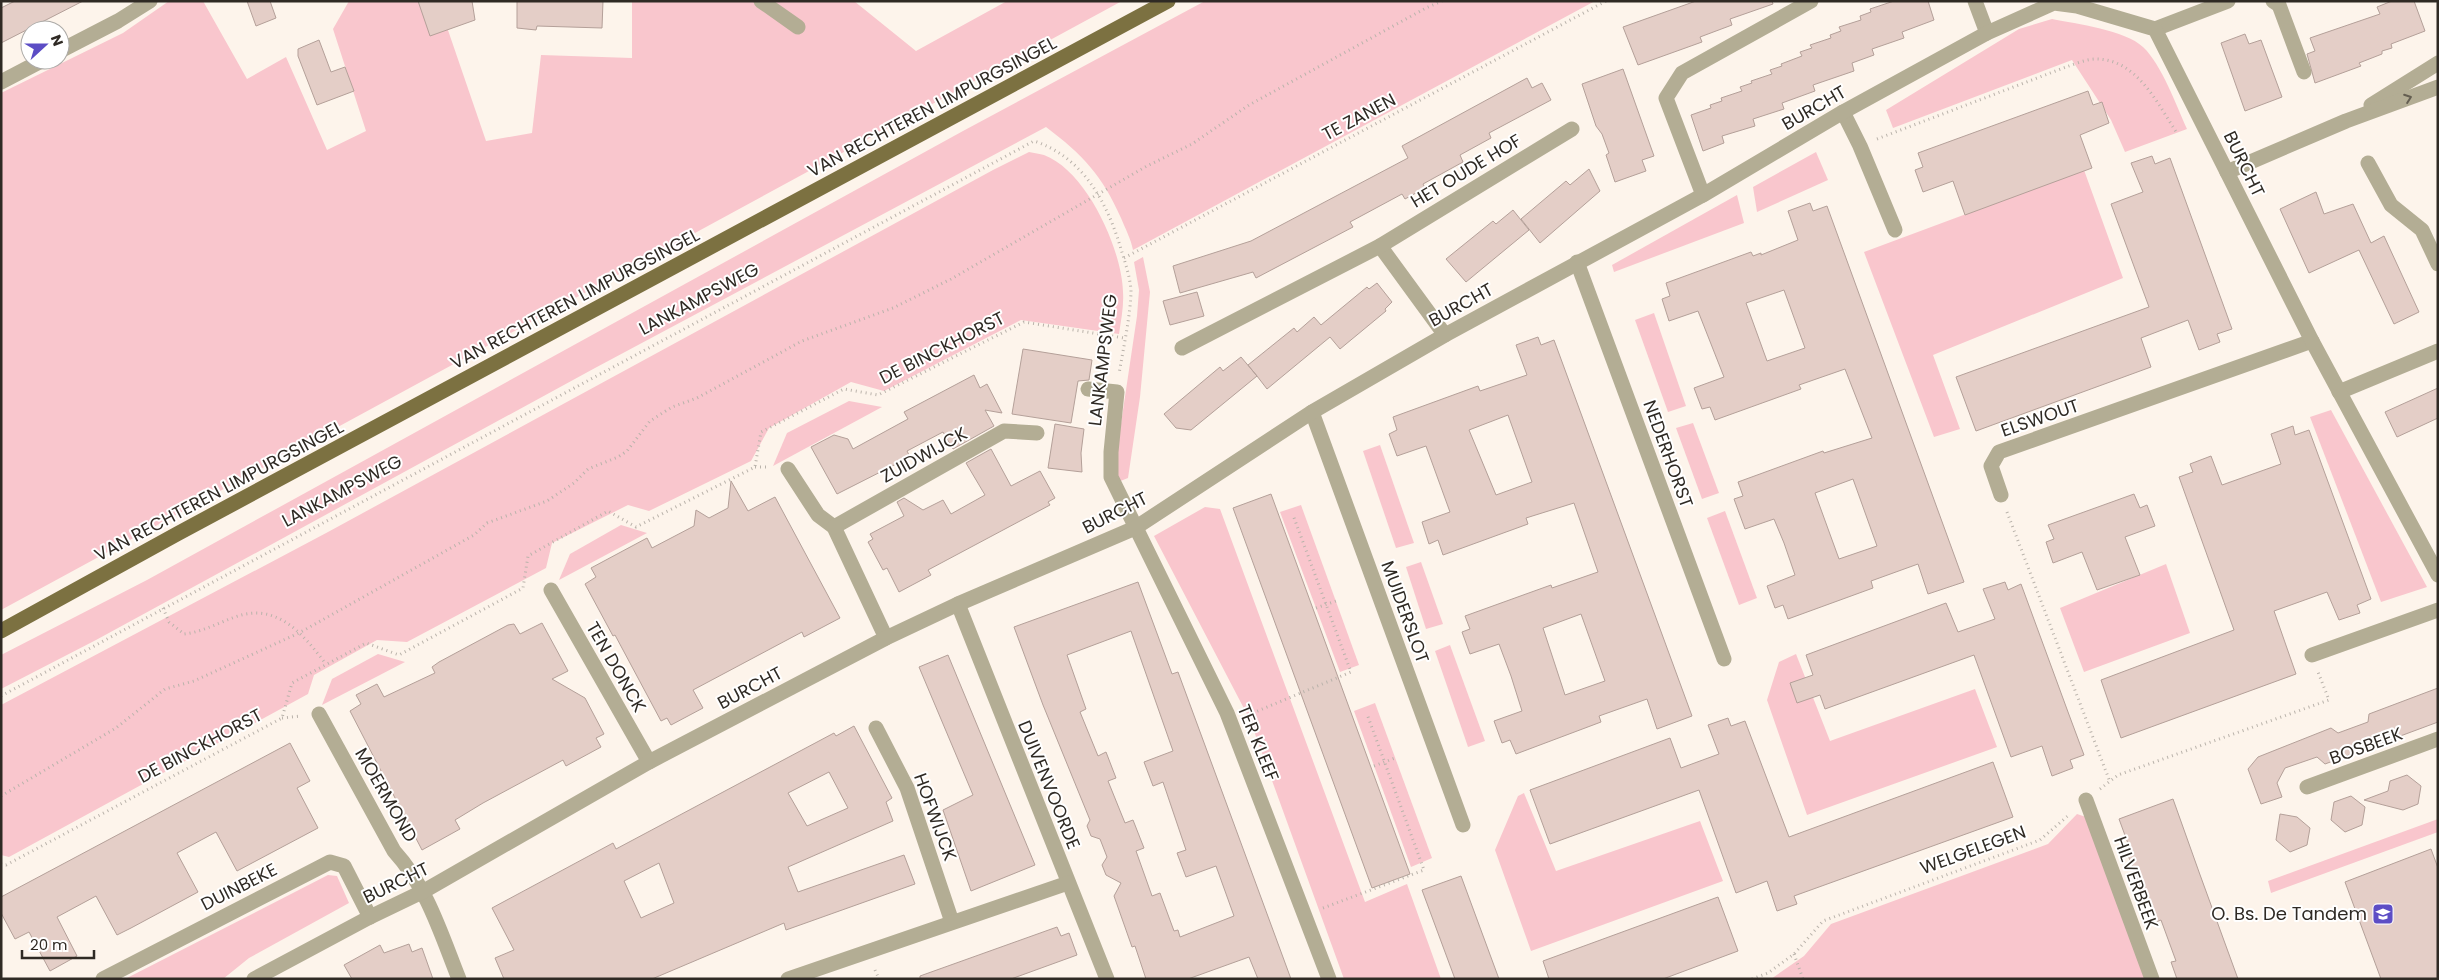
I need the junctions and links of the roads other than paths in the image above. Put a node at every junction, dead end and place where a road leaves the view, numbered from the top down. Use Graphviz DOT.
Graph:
graph roads {
  1 [pos="150,1"];
  2 [pos="761,1"];
  3 [pos="1168,1"];
  4 [pos="1811,1"];
  5 [pos="1975,1"];
  6 [pos="2228,1"];
  7 [pos="2280,3"];
  8 [pos="798,27"];
  9 [pos="2155,29"];
  10 [pos="1986,33"];
  11 [pos="70,46"];
  12 [pos="2438,63"];
  13 [pos="24,70"];
  14 [pos="2304,72"];
  15 [pos="1,82"];
  16 [pos="2438,87"];
  17 [pos="1843,112"];
  18 [pos="2346,121"];
  19 [pos="1572,129"];
  20 [pos="2368,163"];
  21 [pos="2227,172"];
  22 [pos="1703,195"];
  23 [pos="1895,230"];
  24 [pos="1380,246"];
  25 [pos="1577,262"];
  26 [pos="2438,264"];
  27 [pos="1445,335"];
  28 [pos="2312,342"];
  29 [pos="1182,348"];
  30 [pos="2438,351"];
  31 [pos="1088,389"];
  32 [pos="2339,392"];
  33 [pos="1312,412"];
  34 [pos="1037,433"];
  35 [pos="788,469"];
  36 [pos="2001,495"];
  37 [pos="834,527"];
  38 [pos="1135,528"];
  39 [pos="2438,575"];
  40 [pos="551,590"];
  41 [pos="958,604"];
  42 [pos="2438,610"];
  43 [pos="1,631"];
  44 [pos="886,638"];
  45 [pos="2312,655"];
  46 [pos="1724,659"];
  47 [pos="319,714"];
  48 [pos="876,728"];
  49 [pos="2438,739"];
  50 [pos="649,762"];
  51 [pos="2307,787"];
  52 [pos="2086,800"];
  53 [pos="1463,825"];
  54 [pos="1068,883"];
  55 [pos="424,891"];
  56 [pos="370,917"];
  57 [pos="952,922"];
  58 [pos="103,979"];
  59 [pos="254,979"];
  60 [pos="459,979"];
  61 [pos="788,979"];
  62 [pos="1106,979"];
  63 [pos="1329,979"];
  64 [pos="2152,979"];
  1 -- 11 [label="street"];
  2 -- 8 [label="street"];
  3 -- 43 [label="main road, VAN RECHTEREN LIMPURGSINGEL"];
  4 -- 22 [label="street"];
  5 -- 10 [label="street"];
  6 -- 9 [label="street"];
  7 -- 14 [label="street"];
  9 -- 10 [label="street, BURCHT"];
  9 -- 21 [label="street, BURCHT"];
  10 -- 17 [label="street, BURCHT"];
  12 -- 18 [label="street"];
  13 -- 15 [label="street"];
  18 -- 16 [label="street, one-way"];
  17 -- 22 [label="street, BURCHT"];
  17 -- 23 [label="street"];
  18 -- 21 [label="street"];
  19 -- 24 [label="street, HET OUDE HOF"];
  20 -- 26 [label="street"];
  21 -- 28 [label="street, BURCHT"];
  22 -- 25 [label="street, BURCHT"];
  24 -- 27 [label="street"];
  24 -- 29 [label="street, HET OUDE HOF"];
  25 -- 27 [label="street, BURCHT"];
  25 -- 46 [label="street, NEDERHORST"];
  27 -- 33 [label="street, BURCHT"];
  28 -- 32 [label="street, BURCHT"];
  28 -- 36 [label="street, ELSWOUT"];
  30 -- 32 [label="street"];
  31 -- 38 [label="street, LANKAMPSWEG"];
  32 -- 39 [label="street, BURCHT"];
  33 -- 38 [label="street, BURCHT"];
  33 -- 53 [label="street, MUIDERSLOT"];
  34 -- 37 [label="street, ZUIDWIJCK"];
  35 -- 37 [label="street"];
  37 -- 44 [label="street"];
  38 -- 41 [label="street, BURCHT"];
  38 -- 63 [label="street, TER KLEEF"];
  40 -- 50 [label="street, TEN DONCK"];
  41 -- 44 [label="street, BURCHT"];
  41 -- 54 [label="street, DUIVENVOORDE"];
  42 -- 45 [label="street"];
  44 -- 50 [label="street, BURCHT"];
  47 -- 55 [label="street, MOERMOND"];
  48 -- 57 [label="street, HOFWIJCK"];
  49 -- 51 [label="street, BOSBEEK"];
  50 -- 55 [label="street, BURCHT"];
  52 -- 64 [label="street, HILVERBEEK"];
  54 -- 57 [label="street"];
  54 -- 62 [label="street, DUIVENVOORDE"];
  55 -- 56 [label="street, BURCHT"];
  55 -- 60 [label="street, MOERMOND"];
  56 -- 58 [label="street, DUINBEKE"];
  56 -- 59 [label="street, BURCHT"];
  57 -- 61 [label="street"];
}
